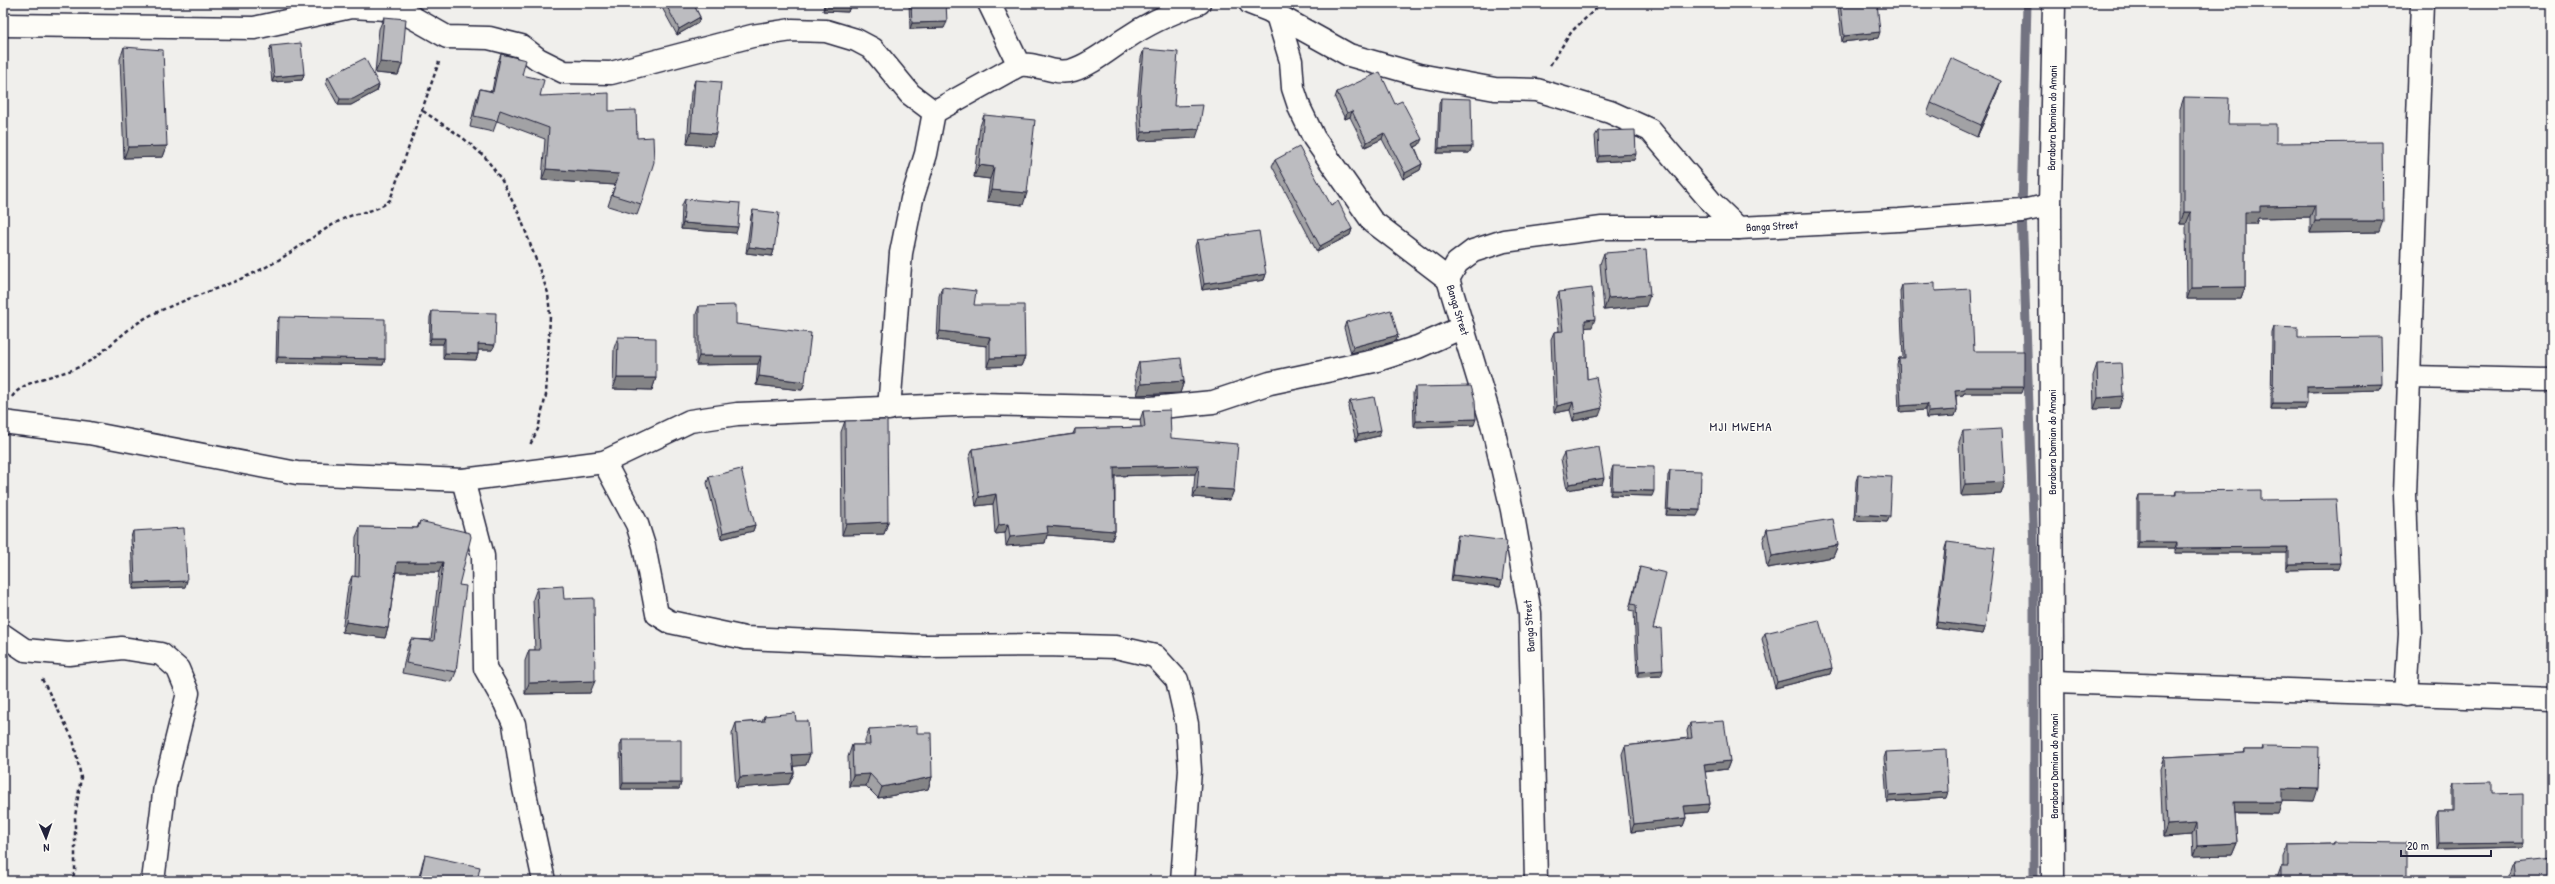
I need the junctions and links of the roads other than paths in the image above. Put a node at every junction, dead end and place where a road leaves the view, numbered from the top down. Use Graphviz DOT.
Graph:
graph roads {
  1 [pos="989,3"];
  2 [pos="1199,3"];
  3 [pos="1250,3"];
  4 [pos="2054,3"];
  5 [pos="2422,3"];
  6 [pos="1277,15"];
  7 [pos="3,25"];
  8 [pos="1019,65"];
  9 [pos="934,112"];
  10 [pos="2050,205"];
  11 [pos="1738,228"];
  12 [pos="1448,279"];
  13 [pos="1463,327"];
  14 [pos="2410,377"];
  15 [pos="2552,380"];
  16 [pos="889,409"];
  17 [pos="3,422"];
  18 [pos="604,462"];
  19 [pos="463,480"];
  20 [pos="3,635"];
  21 [pos="2054,682"];
  22 [pos="2406,695"];
  23 [pos="2552,699"];
  24 [pos="153,881"];
  25 [pos="544,881"];
  26 [pos="1182,881"];
  27 [pos="1536,881"];
  28 [pos="2054,881"];
  1 -- 8 [label="street"];
  2 -- 8 [label="street"];
  3 -- 6 [label="street"];
  4 -- 10 [label="street, Barabara Damian do Amani"];
  5 -- 14 [label="street"];
  6 -- 11 [label="street"];
  6 -- 12 [label="street"];
  7 -- 9 [label="street"];
  8 -- 9 [label="street"];
  9 -- 16 [label="street"];
  10 -- 11 [label="street, Banga Street"];
  10 -- 21 [label="street, Barabara Damian do Amani"];
  11 -- 12 [label="street, Banga Street"];
  12 -- 13 [label="street, Banga Street"];
  13 -- 16 [label="street"];
  13 -- 27 [label="street, Banga Street"];
  14 -- 15 [label="street"];
  14 -- 22 [label="street"];
  16 -- 18 [label="street"];
  17 -- 19 [label="street"];
  18 -- 19 [label="street"];
  18 -- 26 [label="street"];
  19 -- 25 [label="street"];
  20 -- 24 [label="street"];
  21 -- 22 [label="street"];
  21 -- 28 [label="street, Barabara Damian do Amani"];
  22 -- 23 [label="street"];
}
